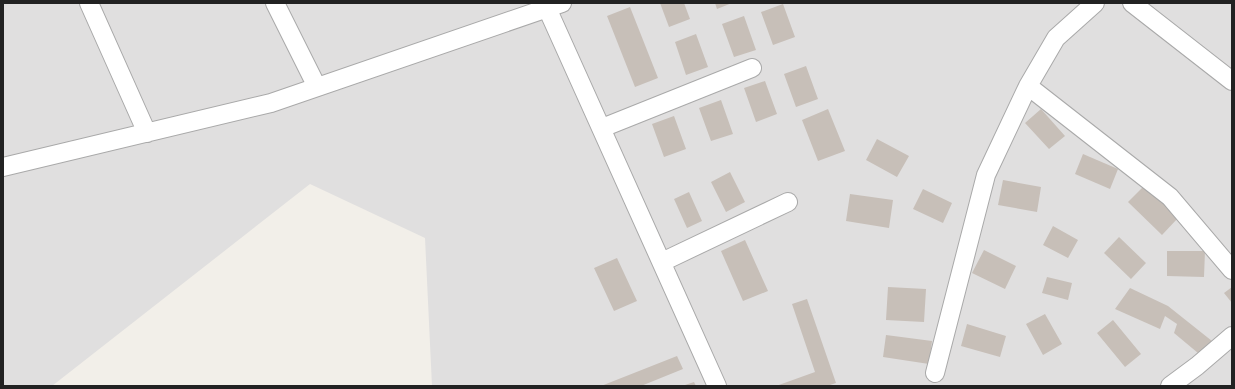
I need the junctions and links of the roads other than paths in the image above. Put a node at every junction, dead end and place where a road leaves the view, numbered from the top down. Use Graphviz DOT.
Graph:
graph roads {
  1 [pos="89,3"];
  2 [pos="275,3"];
  3 [pos="1094,3"];
  4 [pos="1132,3"];
  5 [pos="554,5"];
  6 [pos="752,68"];
  7 [pos="1232,81"];
  8 [pos="1028,86"];
  9 [pos="317,87"];
  10 [pos="602,128"];
  11 [pos="147,133"];
  12 [pos="3,167"];
  13 [pos="788,202"];
  14 [pos="662,262"];
  15 [pos="1232,270"];
  16 [pos="1232,336"];
  17 [pos="936,373"];
  18 [pos="717,386"];
  19 [pos="1170,386"];
  1 -- 11 [label="street"];
  2 -- 9 [label="street"];
  3 -- 8 [label="street"];
  4 -- 7 [label="street"];
  5 -- 9 [label="street"];
  5 -- 10 [label="street"];
  6 -- 10 [label="street"];
  8 -- 15 [label="street"];
  8 -- 17 [label="street"];
  9 -- 11 [label="street"];
  10 -- 14 [label="street"];
  11 -- 12 [label="street"];
  13 -- 14 [label="street"];
  14 -- 18 [label="street"];
  16 -- 19 [label="street"];
}
